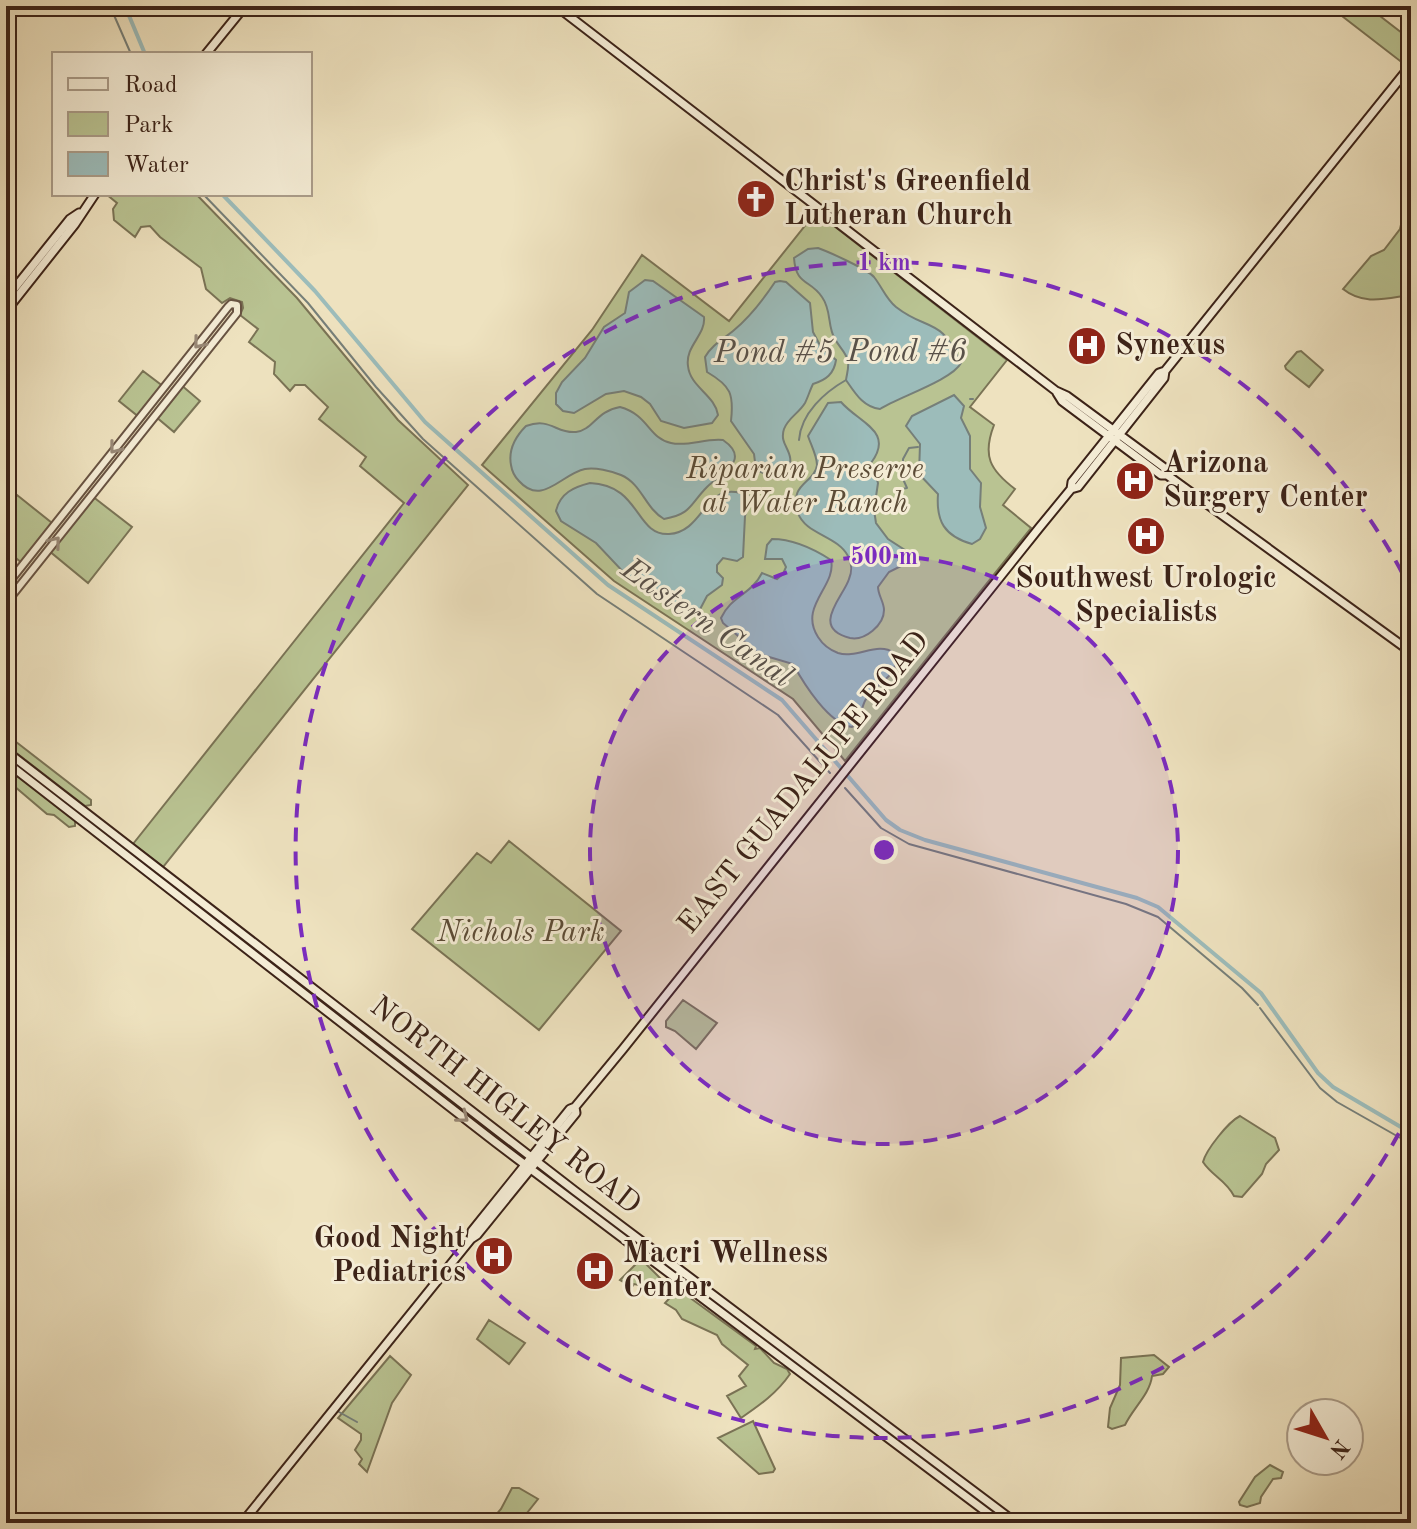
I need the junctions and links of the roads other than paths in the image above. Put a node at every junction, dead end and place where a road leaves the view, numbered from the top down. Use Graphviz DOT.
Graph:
graph roads {
  1 [pos="245,6"];
  2 [pos="556,6"];
  3 [pos="208,52"];
  4 [pos="1410,72"];
  5 [pos="93,196"];
  6 [pos="81,212"];
  7 [pos="6,299"];
  8 [pos="6,311"];
  9 [pos="1056,391"];
  10 [pos="1114,436"];
  11 [pos="6,586"];
  12 [pos="6,603"];
  13 [pos="1411,652"];
  14 [pos="6,751"];
  15 [pos="6,762"];
  16 [pos="534,1159"];
  17 [pos="528,1167"];
  18 [pos="627,1236"];
  19 [pos="242,1523"];
  20 [pos="1001,1523"];
  21 [pos="1016,1523"];
  1 -- 3 [label="main road"];
  2 -- 9 [label="main road"];
  4 -- 10 [label="main road, EAST GUADALUPE ROAD"];
  5 -- 6 [label="main road"];
  6 -- 7 [label="main road"];
  6 -- 8 [label="main road"];
  9 -- 10 [label="main road"];
  9 -- 10 [label="main road"];
  10 -- 13 [label="main road"];
  10 -- 16 [label="main road, EAST GUADALUPE ROAD"];
  12 -- 11 [label="street, one-way"];
  14 -- 16 [label="main road, NORTH HIGLEY ROAD"];
  15 -- 17 [label="main road, NORTH HIGLEY ROAD, one-way"];
  16 -- 17 [label="main road, EAST GUADALUPE ROAD"];
  16 -- 18 [label="main road, NORTH HIGLEY ROAD"];
  17 -- 18 [label="main road, NORTH HIGLEY ROAD"];
  17 -- 19 [label="main road, EAST GUADALUPE ROAD"];
  18 -- 20 [label="main road, NORTH HIGLEY ROAD"];
  18 -- 21 [label="main road, NORTH HIGLEY ROAD"];
}
